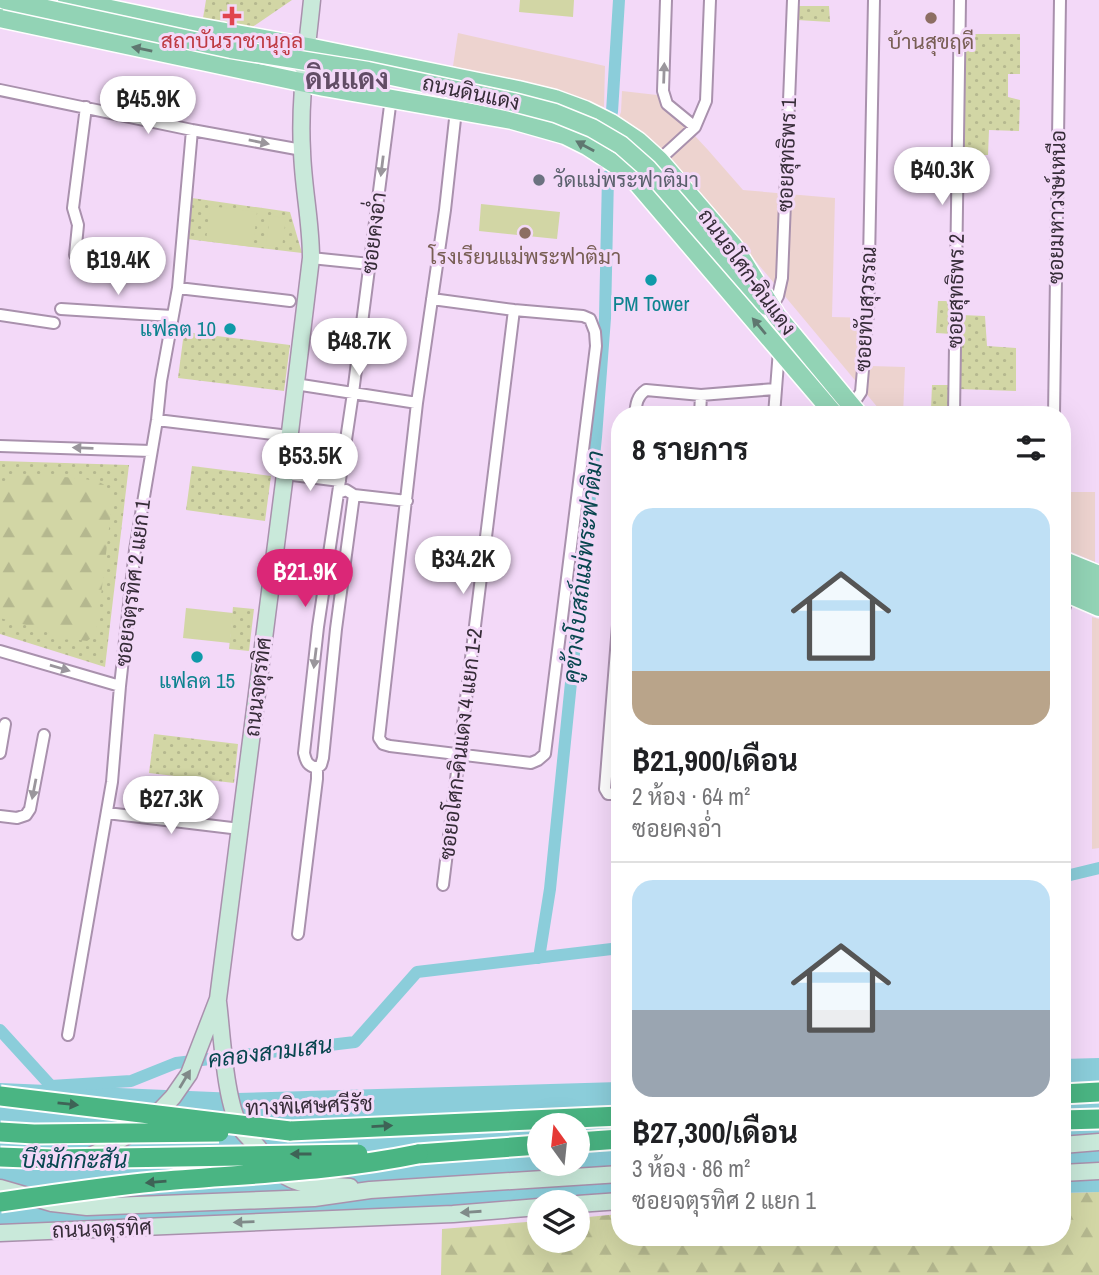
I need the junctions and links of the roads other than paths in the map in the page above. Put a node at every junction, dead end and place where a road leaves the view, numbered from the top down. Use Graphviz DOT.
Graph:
graph roads {
  1 [pos="5,0"];
  2 [pos="67,0"];
  3 [pos="312,0"];
  4 [pos="666,0"];
  5 [pos="710,0"];
  6 [pos="793,0"];
  7 [pos="874,0"];
  8 [pos="960,0"];
  9 [pos="1060,0"];
  10 [pos="0,18"];
  11 [pos="187,25"];
  12 [pos="307,47"];
  13 [pos="181,57"];
  14 [pos="304,83"];
  15 [pos="0,89"];
  16 [pos="391,98"];
  17 [pos="86,107"];
  18 [pos="456,110"];
  19 [pos="695,127"];
  20 [pos="192,130"];
  21 [pos="302,150"];
  22 [pos="659,160"];
  23 [pos="75,255"];
  24 [pos="311,258"];
  25 [pos="370,264"];
  26 [pos="178,288"];
  27 [pos="432,299"];
  28 [pos="290,301"];
  29 [pos="61,309"];
  30 [pos="772,309"];
  31 [pos="514,310"];
  32 [pos="0,316"];
  33 [pos="172,316"];
  34 [pos="54,323"];
  35 [pos="779,350"];
  36 [pos="296,384"];
  37 [pos="775,389"];
  38 [pos="353,393"];
  39 [pos="701,395"];
  40 [pos="417,403"];
  41 [pos="636,406"];
  42 [pos="700,406"];
  43 [pos="774,406"];
  44 [pos="827,406"];
  45 [pos="852,406"];
  46 [pos="856,406"];
  47 [pos="954,406"];
  48 [pos="1054,406"];
  49 [pos="156,420"];
  50 [pos="289,436"];
  51 [pos="0,446"];
  52 [pos="151,451"];
  53 [pos="285,474"];
  54 [pos="339,487"];
  55 [pos="354,495"];
  56 [pos="407,501"];
  57 [pos="1071,564"];
  58 [pos="1099,575"];
  59 [pos="1071,579"];
  60 [pos="1099,590"];
  61 [pos="1071,595"];
  62 [pos="1099,607"];
  63 [pos="318,627"];
  64 [pos="336,629"];
  65 [pos="0,651"];
  66 [pos="120,686"];
  67 [pos="5,724"];
  68 [pos="611,728"];
  69 [pos="44,735"];
  70 [pos="0,753"];
  71 [pos="460,754"];
  72 [pos="317,768"];
  73 [pos="611,794"];
  74 [pos="107,813"];
  75 [pos="0,817"];
  76 [pos="240,829"];
  77 [pos="443,885"];
  78 [pos="298,934"];
  79 [pos="218,999"];
  80 [pos="68,1035"];
  81 [pos="1099,1093"];
  82 [pos="1071,1094"];
  83 [pos="0,1096"];
  84 [pos="611,1115"];
  85 [pos="1099,1119"];
  86 [pos="1071,1121"];
  87 [pos="290,1131"];
  88 [pos="0,1132"];
  89 [pos="611,1140"];
  90 [pos="590,1141"];
  91 [pos="1099,1142"];
  92 [pos="1071,1144"];
  93 [pos="527,1146"];
  94 [pos="418,1154"];
  95 [pos="0,1157"];
  96 [pos="0,1165"];
  97 [pos="1099,1171"];
  98 [pos="1071,1173"];
  99 [pos="611,1175"];
  100 [pos="0,1188"];
  101 [pos="370,1190"];
  102 [pos="0,1202"];
  103 [pos="611,1202"];
  104 [pos="590,1203"];
  105 [pos="527,1208"];
  106 [pos="0,1233"];
  1 -- 30 [label="main road, ถนนดินแดง, bridge"];
  2 -- 11 [label="main road"];
  3 -- 12 [label="street, ถนนจตุรทิศ"];
  19 -- 4 [label="street, one-way"];
  5 -- 19 [label="street"];
  6 -- 30 [label="street, ซอยสุทธิพร 1"];
  7 -- 46 [label="street, ซอยทับสุวรรณ"];
  8 -- 47 [label="street, ซอยสุทธิพร 2"];
  9 -- 48 [label="street, ซอยมหาวงษ์เหนือ"];
  13 -- 10 [label="main road, one-way"];
  11 -- 12 [label="main road"];
  11 -- 13 [label="main road"];
  12 -- 14 [label="street, ถนนจตุรทิศ"];
  12 -- 22 [label="main road, ถนนอโศก-ดินแดง"];
  13 -- 14 [label="main road"];
  14 -- 16 [label="main road, ถนนอโศก-ดินแดง"];
  14 -- 21 [label="street, ถนนจตุรทิศ"];
  15 -- 17 [label="street"];
  16 -- 18 [label="main road, ถนนอโศก-ดินแดง"];
  16 -- 25 [label="street, ซอยคงอ่ำ, one-way"];
  17 -- 20 [label="street"];
  17 -- 23 [label="street"];
  18 -- 27 [label="street"];
  35 -- 18 [label="main road, ถนนอโศก-ดินแดง, one-way"];
  19 -- 22 [label="street"];
  20 -- 21 [label="street, one-way"];
  20 -- 26 [label="street, ซอยจตุรทิศ 2 แยก 1"];
  21 -- 24 [label="street, ถนนจตุรทิศ"];
  22 -- 30 [label="main road, ถนนอโศก-ดินแดง"];
  24 -- 25 [label="street"];
  24 -- 36 [label="street, ถนนจตุรทิศ"];
  25 -- 38 [label="street, ซอยคงอ่ำ"];
  26 -- 28 [label="street"];
  26 -- 33 [label="street, ซอยจตุรทิศ 2 แยก 1"];
  27 -- 31 [label="street"];
  27 -- 40 [label="street"];
  29 -- 33 [label="street"];
  30 -- 45 [label="main road, ถนนอโศก-ดินแดง"];
  31 -- 71 [label="street, ซอยอโศก-ดินแดง 4 แยก 1-2"];
  31 -- 71 [label="street"];
  32 -- 34 [label="street"];
  33 -- 49 [label="street, ซอยจตุรทิศ 2 แยก 1"];
  35 -- 37 [label="street"];
  35 -- 44 [label="main road, ถนนอโศก-ดินแดง"];
  36 -- 38 [label="street"];
  36 -- 50 [label="street, ถนนจตุรทิศ"];
  37 -- 39 [label="street"];
  37 -- 43 [label="street"];
  38 -- 40 [label="street"];
  38 -- 54 [label="street, ซอยคงอ่ำ"];
  39 -- 41 [label="street"];
  39 -- 42 [label="street"];
  40 -- 56 [label="street"];
  49 -- 50 [label="street"];
  49 -- 52 [label="street, ซอยจตุรทิศ 2 แยก 1"];
  50 -- 53 [label="street, ถนนจตุรทิศ"];
  52 -- 51 [label="street, one-way"];
  52 -- 66 [label="street, ซอยจตุรทิศ 2 แยก 1"];
  53 -- 54 [label="street"];
  53 -- 76 [label="street, ถนนจตุรทิศ"];
  54 -- 55 [label="street"];
  54 -- 63 [label="street, ซอยคงอ่ำ"];
  55 -- 56 [label="street"];
  55 -- 64 [label="street"];
  56 -- 71 [label="street"];
  57 -- 58 [label="main road"];
  59 -- 60 [label="main road"];
  61 -- 62 [label="main road"];
  63 -- 64 [label="street"];
  63 -- 72 [label="street, ซอยคงอ่ำ, one-way"];
  64 -- 72 [label="street"];
  65 -- 66 [label="street, one-way"];
  66 -- 74 [label="street, ซอยจตุรทิศ 2 แยก 1"];
  67 -- 70 [label="street"];
  68 -- 73 [label="street"];
  69 -- 75 [label="street, one-way"];
  71 -- 77 [label="street, ซอยอโศก-ดินแดง 4 แยก 1-2"];
  72 -- 78 [label="street"];
  74 -- 76 [label="street"];
  74 -- 80 [label="street, ซอยจตุรทิศ 2 แยก 1"];
  76 -- 79 [label="street, ถนนจตุรทิศ"];
  96 -- 79 [label="street, ถนนจตุรทิศ, one-way, bridge"];
  79 -- 101 [label="street, ถนนจตุรทิศ, bridge"];
  81 -- 82 [label="highway"];
  83 -- 87 [label="highway, one-way, bridge"];
  87 -- 84 [label="highway, ทางพิเศษศรีรัช, one-way"];
  85 -- 86 [label="highway"];
  87 -- 88 [label="highway, ทางพิเศษศรีรัช, bridge"];
  89 -- 90 [label="highway"];
  91 -- 92 [label="street"];
  93 -- 94 [label="highway"];
  94 -- 95 [label="highway, one-way, bridge"];
  94 -- 102 [label="highway, one-way, bridge"];
  97 -- 98 [label="street"];
  99 -- 101 [label="street, ถนนจตุรทิศ"];
  100 -- 101 [label="street, ถนนจตุรทิศ, bridge"];
  103 -- 104 [label="street"];
  105 -- 106 [label="street, ถนนจตุรทิศ, one-way"];
}
